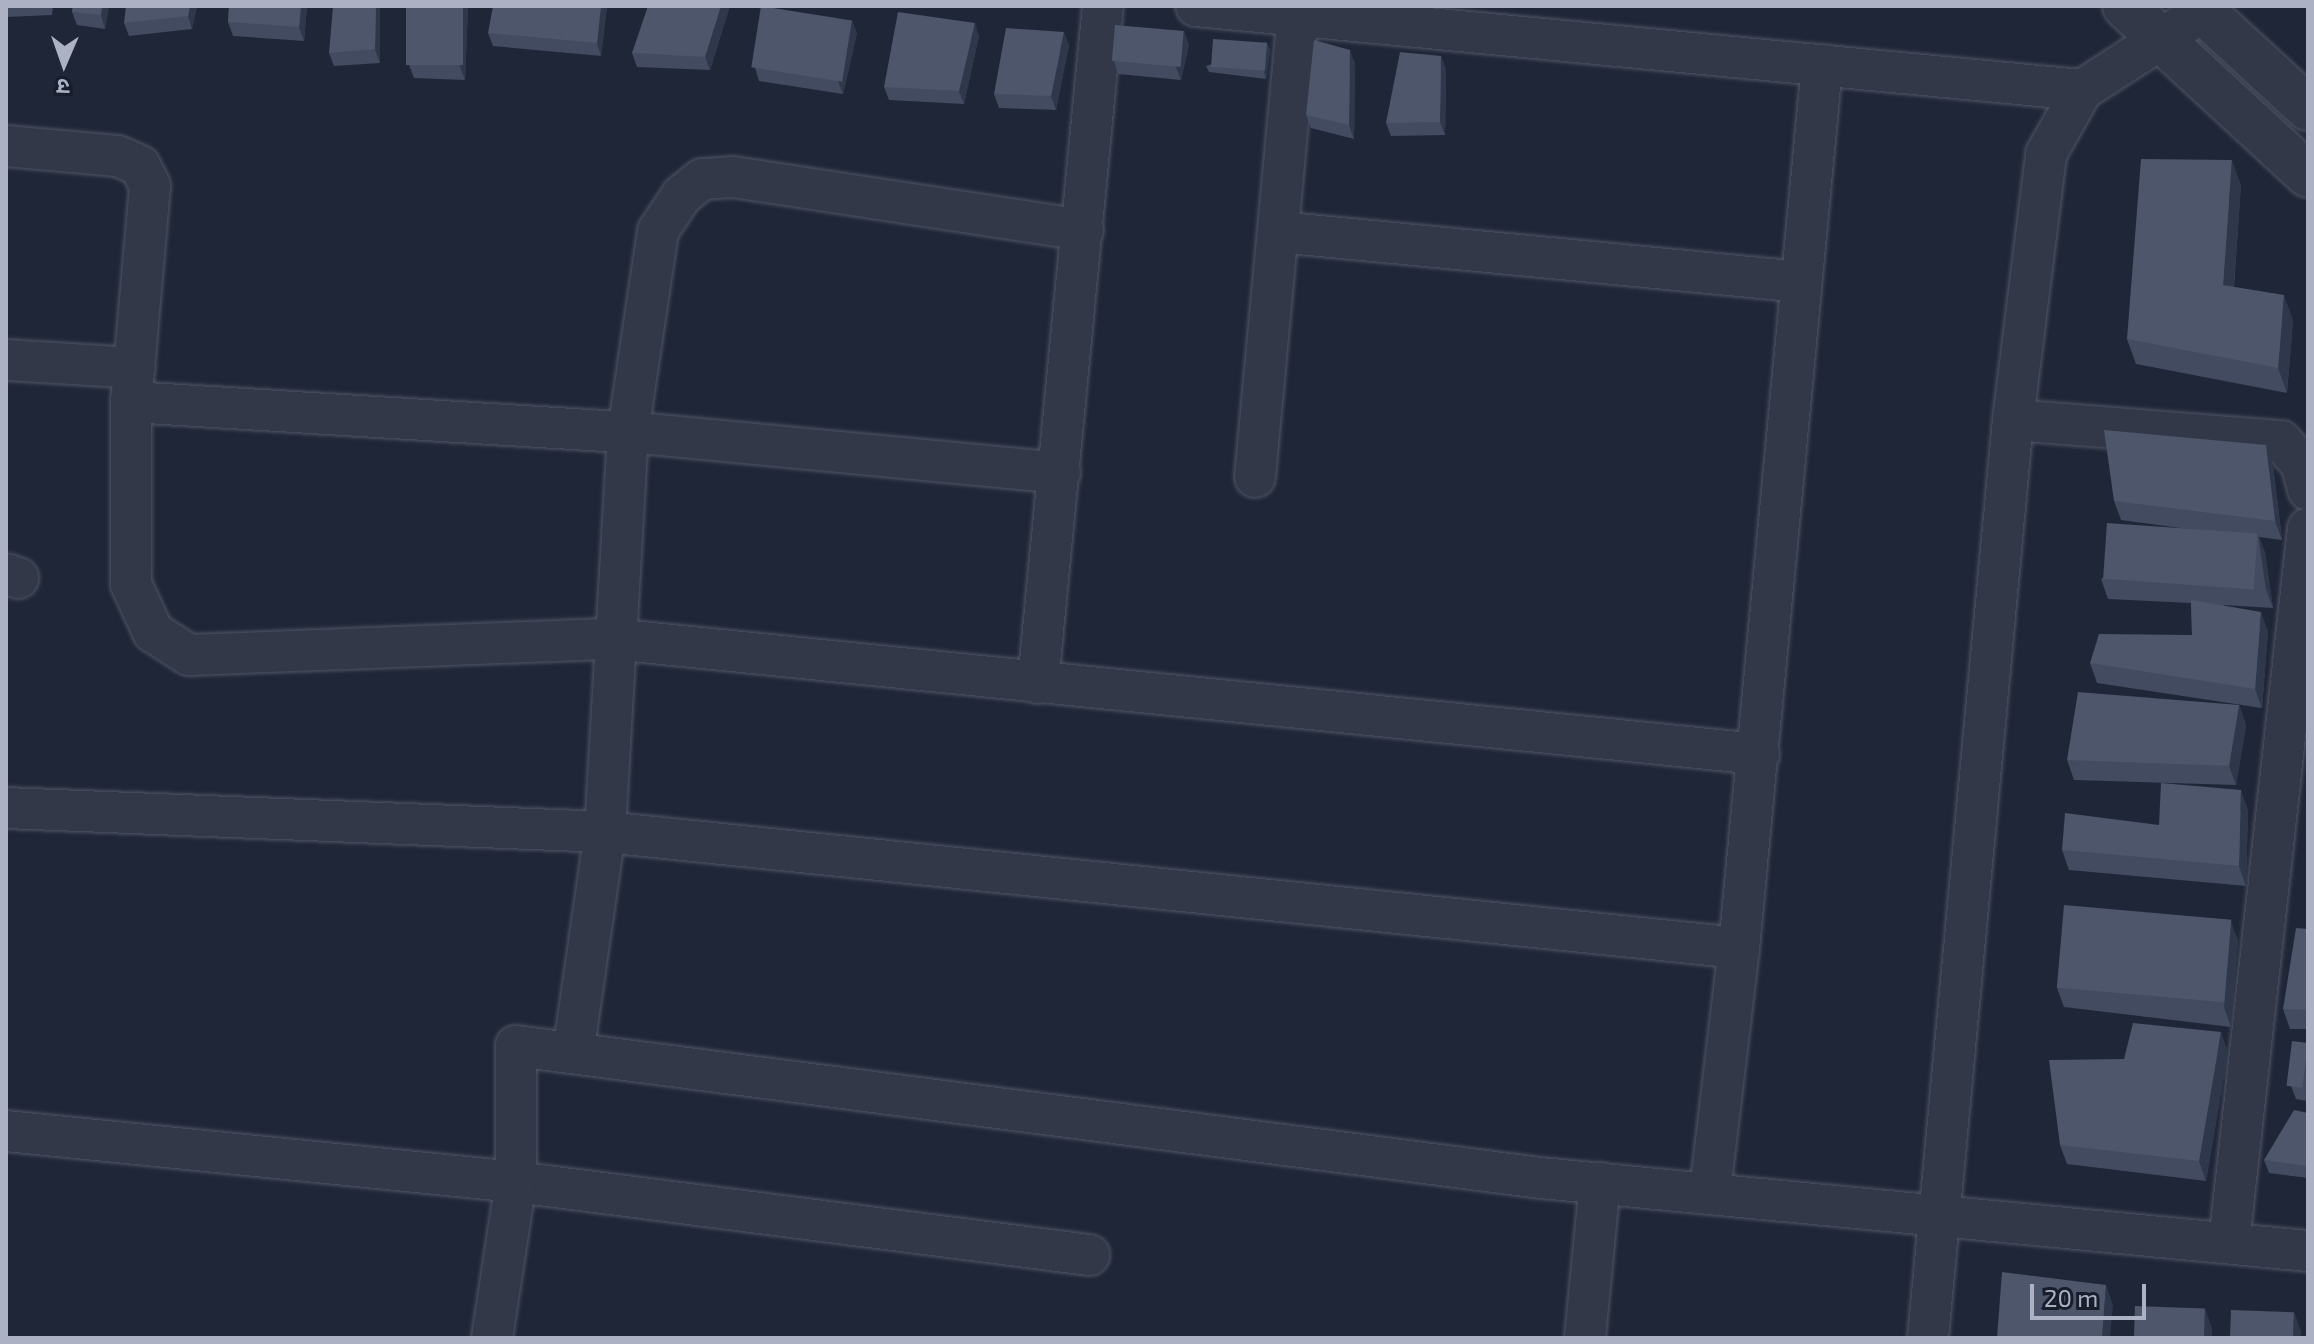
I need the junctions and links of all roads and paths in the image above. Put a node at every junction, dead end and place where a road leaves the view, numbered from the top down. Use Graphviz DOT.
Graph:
graph roads {
  1 [pos="1103,6"];
  2 [pos="1196,6"];
  3 [pos="2125,6"];
  4 [pos="2200,9"];
  5 [pos="1298,17"];
  6 [pos="2163,42"];
  7 [pos="1822,65"];
  8 [pos="2082,90"];
  9 [pos="2308,108"];
  10 [pos="6,146"];
  11 [pos="2308,175"];
  12 [pos="1083,230"];
  13 [pos="1278,232"];
  14 [pos="1802,282"];
  15 [pos="6,360"];
  16 [pos="133,385"];
  17 [pos="2013,420"];
  18 [pos="628,432"];
  19 [pos="1060,473"];
  20 [pos="1255,477"];
  21 [pos="2308,490"];
  22 [pos="2308,528"];
  23 [pos="612,639"];
  24 [pos="1038,683"];
  25 [pos="1759,754"];
  26 [pos="6,808"];
  27 [pos="605,832"];
  28 [pos="1739,948"];
  29 [pos="573,1053"];
  30 [pos="6,1131"];
  31 [pos="516,1182"];
  32 [pos="1600,1183"];
  33 [pos="1710,1193"];
  34 [pos="1938,1213"];
  35 [pos="2229,1243"];
  36 [pos="2308,1251"];
  37 [pos="1089,1255"];
  38 [pos="492,1338"];
  39 [pos="1585,1338"];
  40 [pos="1928,1338"];
  1 -- 12 [label="street"];
  2 -- 5 [label="street"];
  3 -- 6 [label="street"];
  4 -- 6 [label="street"];
  4 -- 9 [label="street"];
  5 -- 7 [label="street"];
  5 -- 13 [label="street"];
  6 -- 8 [label="street"];
  6 -- 11 [label="street"];
  7 -- 8 [label="street"];
  7 -- 14 [label="street"];
  8 -- 17 [label="street"];
  10 -- 16 [label="street"];
  12 -- 18 [label="street"];
  12 -- 19 [label="street"];
  13 -- 14 [label="street"];
  13 -- 20 [label="street"];
  14 -- 25 [label="street"];
  15 -- 16 [label="street"];
  16 -- 18 [label="street"];
  16 -- 23 [label="street"];
  17 -- 21 [label="street"];
  17 -- 34 [label="street"];
  18 -- 19 [label="street"];
  18 -- 23 [label="street"];
  19 -- 24 [label="street"];
  22 -- 35 [label="street"];
  23 -- 24 [label="street"];
  23 -- 27 [label="street"];
  24 -- 25 [label="street"];
  25 -- 28 [label="street"];
  26 -- 27 [label="street"];
  27 -- 28 [label="street"];
  27 -- 29 [label="street"];
  28 -- 33 [label="street"];
  29 -- 31 [label="street"];
  29 -- 32 [label="street"];
  30 -- 31 [label="street"];
  31 -- 37 [label="street"];
  31 -- 38 [label="street"];
  32 -- 33 [label="street"];
  32 -- 39 [label="street"];
  33 -- 34 [label="street"];
  34 -- 35 [label="street"];
  34 -- 40 [label="street"];
  35 -- 36 [label="street"];
}
